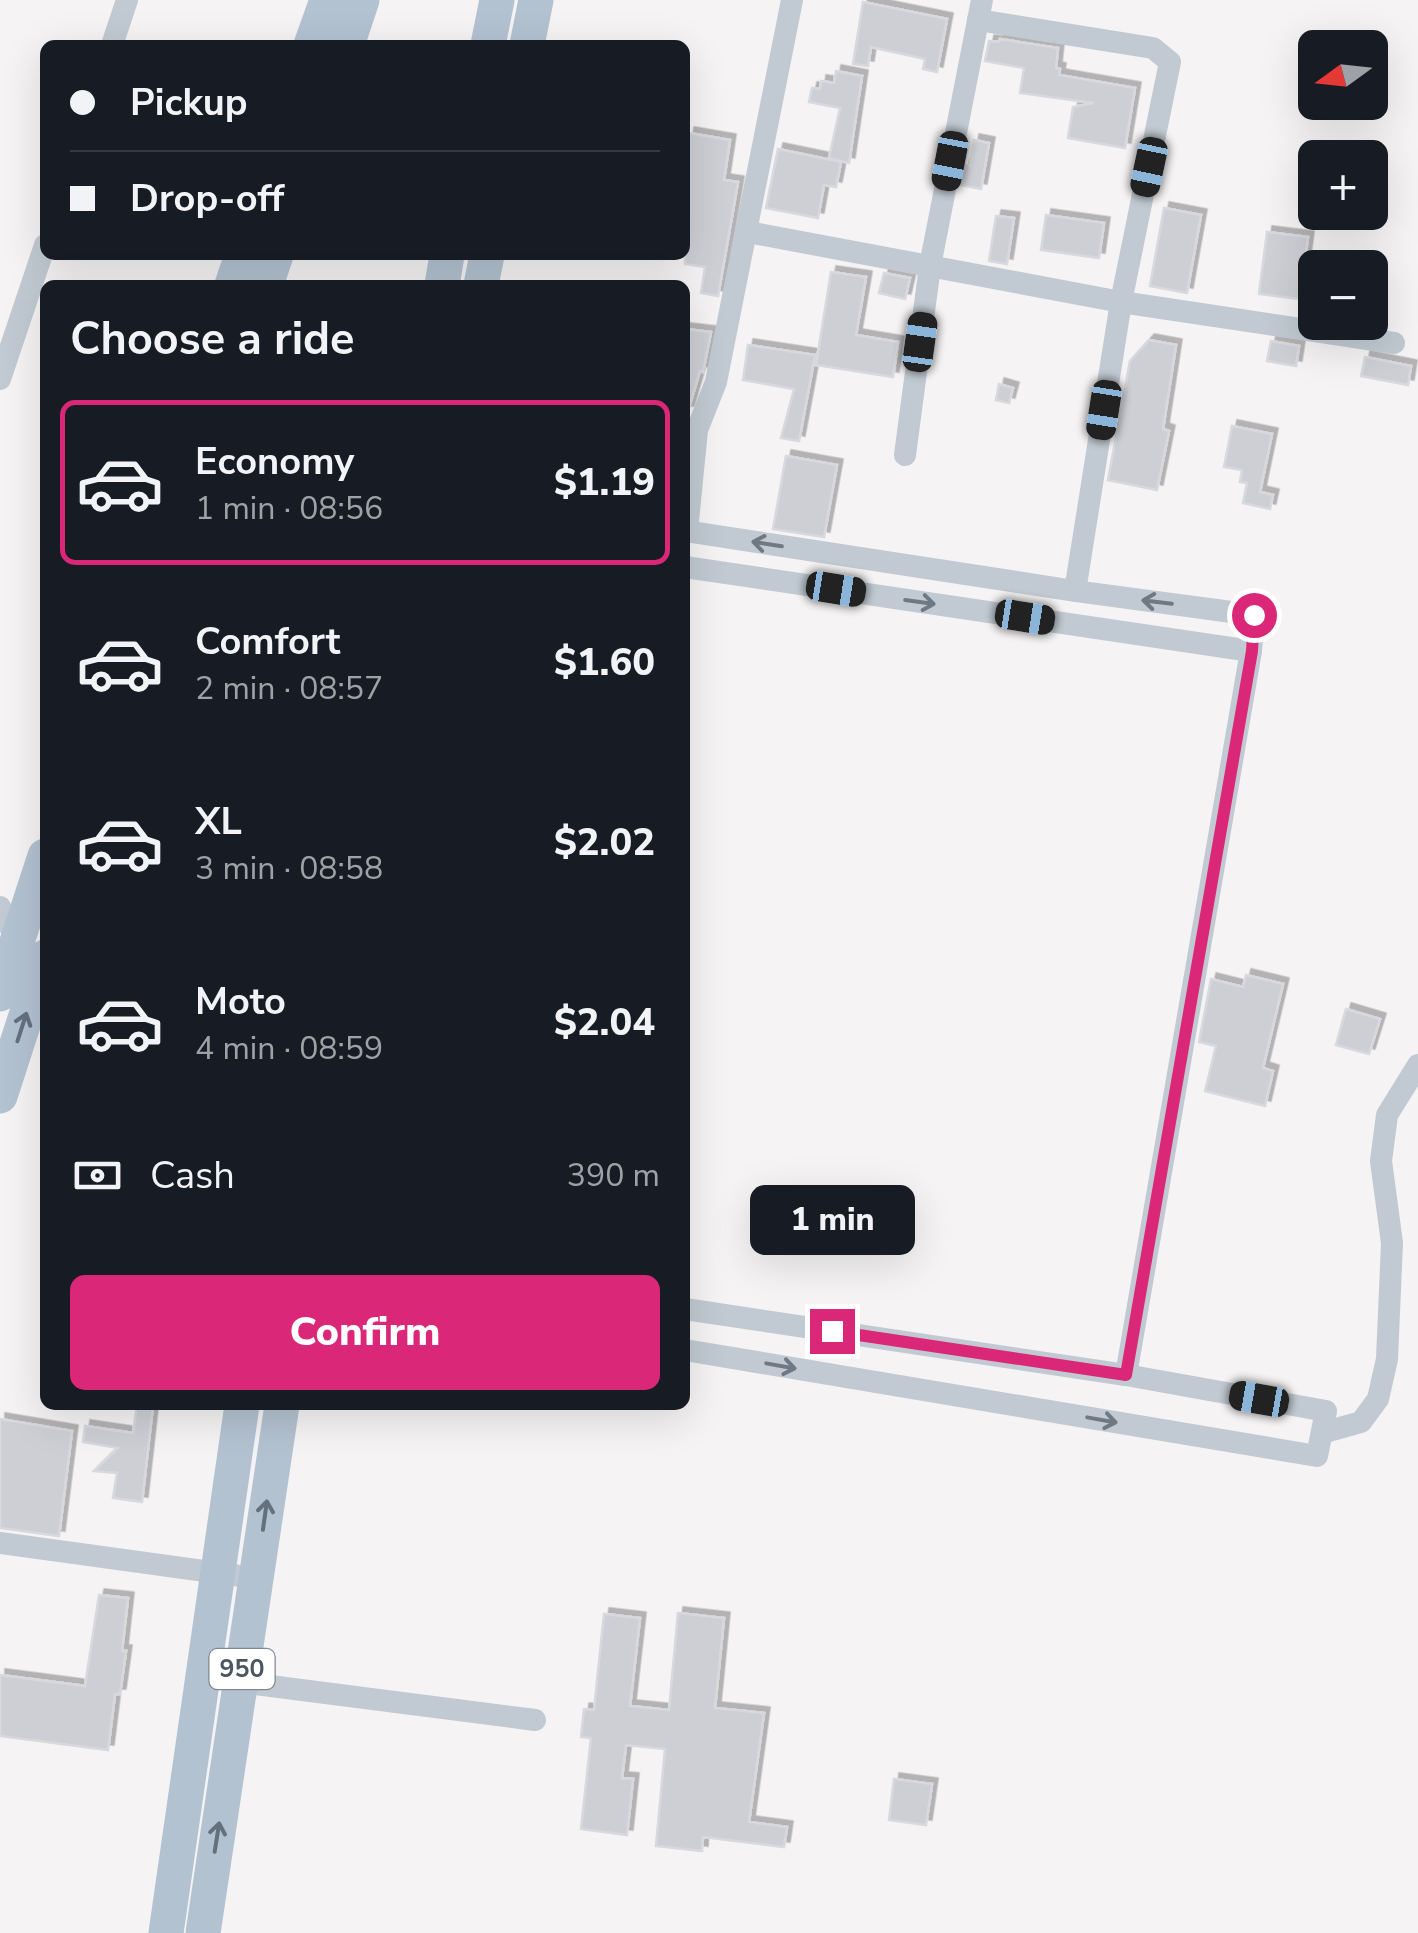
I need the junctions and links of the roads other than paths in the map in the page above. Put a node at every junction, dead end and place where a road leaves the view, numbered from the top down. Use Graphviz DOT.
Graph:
graph roads {
  1 [pos="128,0"];
  2 [pos="327,0"];
  3 [pos="362,0"];
  4 [pos="497,0"];
  5 [pos="536,0"];
  6 [pos="792,0"];
  7 [pos="980,10"];
  8 [pos="114,40"];
  9 [pos="312,40"];
  10 [pos="349,40"];
  11 [pos="489,40"];
  12 [pos="528,40"];
  13 [pos="748,232"];
  14 [pos="40,260"];
  15 [pos="930,266"];
  16 [pos="1121,302"];
  17 [pos="1394,343"];
  18 [pos="0,379"];
  19 [pos="905,456"];
  20 [pos="690,494"];
  21 [pos="690,532"];
  22 [pos="690,568"];
  23 [pos="1074,592"];
  24 [pos="1252,651"];
  25 [pos="40,889"];
  26 [pos="0,907"];
  27 [pos="31,949"];
  28 [pos="0,994"];
  29 [pos="1418,1065"];
  30 [pos="0,1096"];
  31 [pos="690,1310"];
  32 [pos="690,1351"];
  33 [pos="1126,1375"];
  34 [pos="241,1410"];
  35 [pos="281,1410"];
  36 [pos="1322,1433"];
  37 [pos="0,1543"];
  38 [pos="218,1572"];
  39 [pos="256,1578"];
  40 [pos="240,1682"];
  41 [pos="535,1720"];
  42 [pos="166,1933"];
  43 [pos="203,1933"];
  1 -- 8 [label="street"];
  2 -- 9 [label="main road"];
  3 -- 10 [label="main road"];
  4 -- 11 [label="main road"];
  5 -- 12 [label="main road"];
  6 -- 13 [label="street"];
  7 -- 15 [label="street"];
  7 -- 16 [label="street"];
  13 -- 15 [label="street"];
  13 -- 20 [label="street"];
  14 -- 18 [label="street"];
  15 -- 16 [label="street"];
  15 -- 19 [label="street"];
  16 -- 17 [label="street"];
  16 -- 23 [label="street"];
  23 -- 21 [label="street, one-way"];
  22 -- 24 [label="street, one-way"];
  24 -- 23 [label="street, one-way"];
  24 -- 33 [label="street"];
  25 -- 27 [label="main road"];
  26 -- 27 [label="street"];
  27 -- 28 [label="main road"];
  30 -- 27 [label="main road, one-way"];
  29 -- 36 [label="street"];
  31 -- 33 [label="street"];
  32 -- 36 [label="street, one-way"];
  33 -- 36 [label="street"];
  34 -- 38 [label="main road, 950 / 950"];
  39 -- 35 [label="main road, 950, one-way"];
  37 -- 38 [label="street"];
  38 -- 39 [label="street"];
  38 -- 42 [label="main road, 950 / 950"];
  39 -- 40 [label="main road, 950"];
  40 -- 41 [label="street"];
  43 -- 40 [label="main road, 950, one-way"];
}
